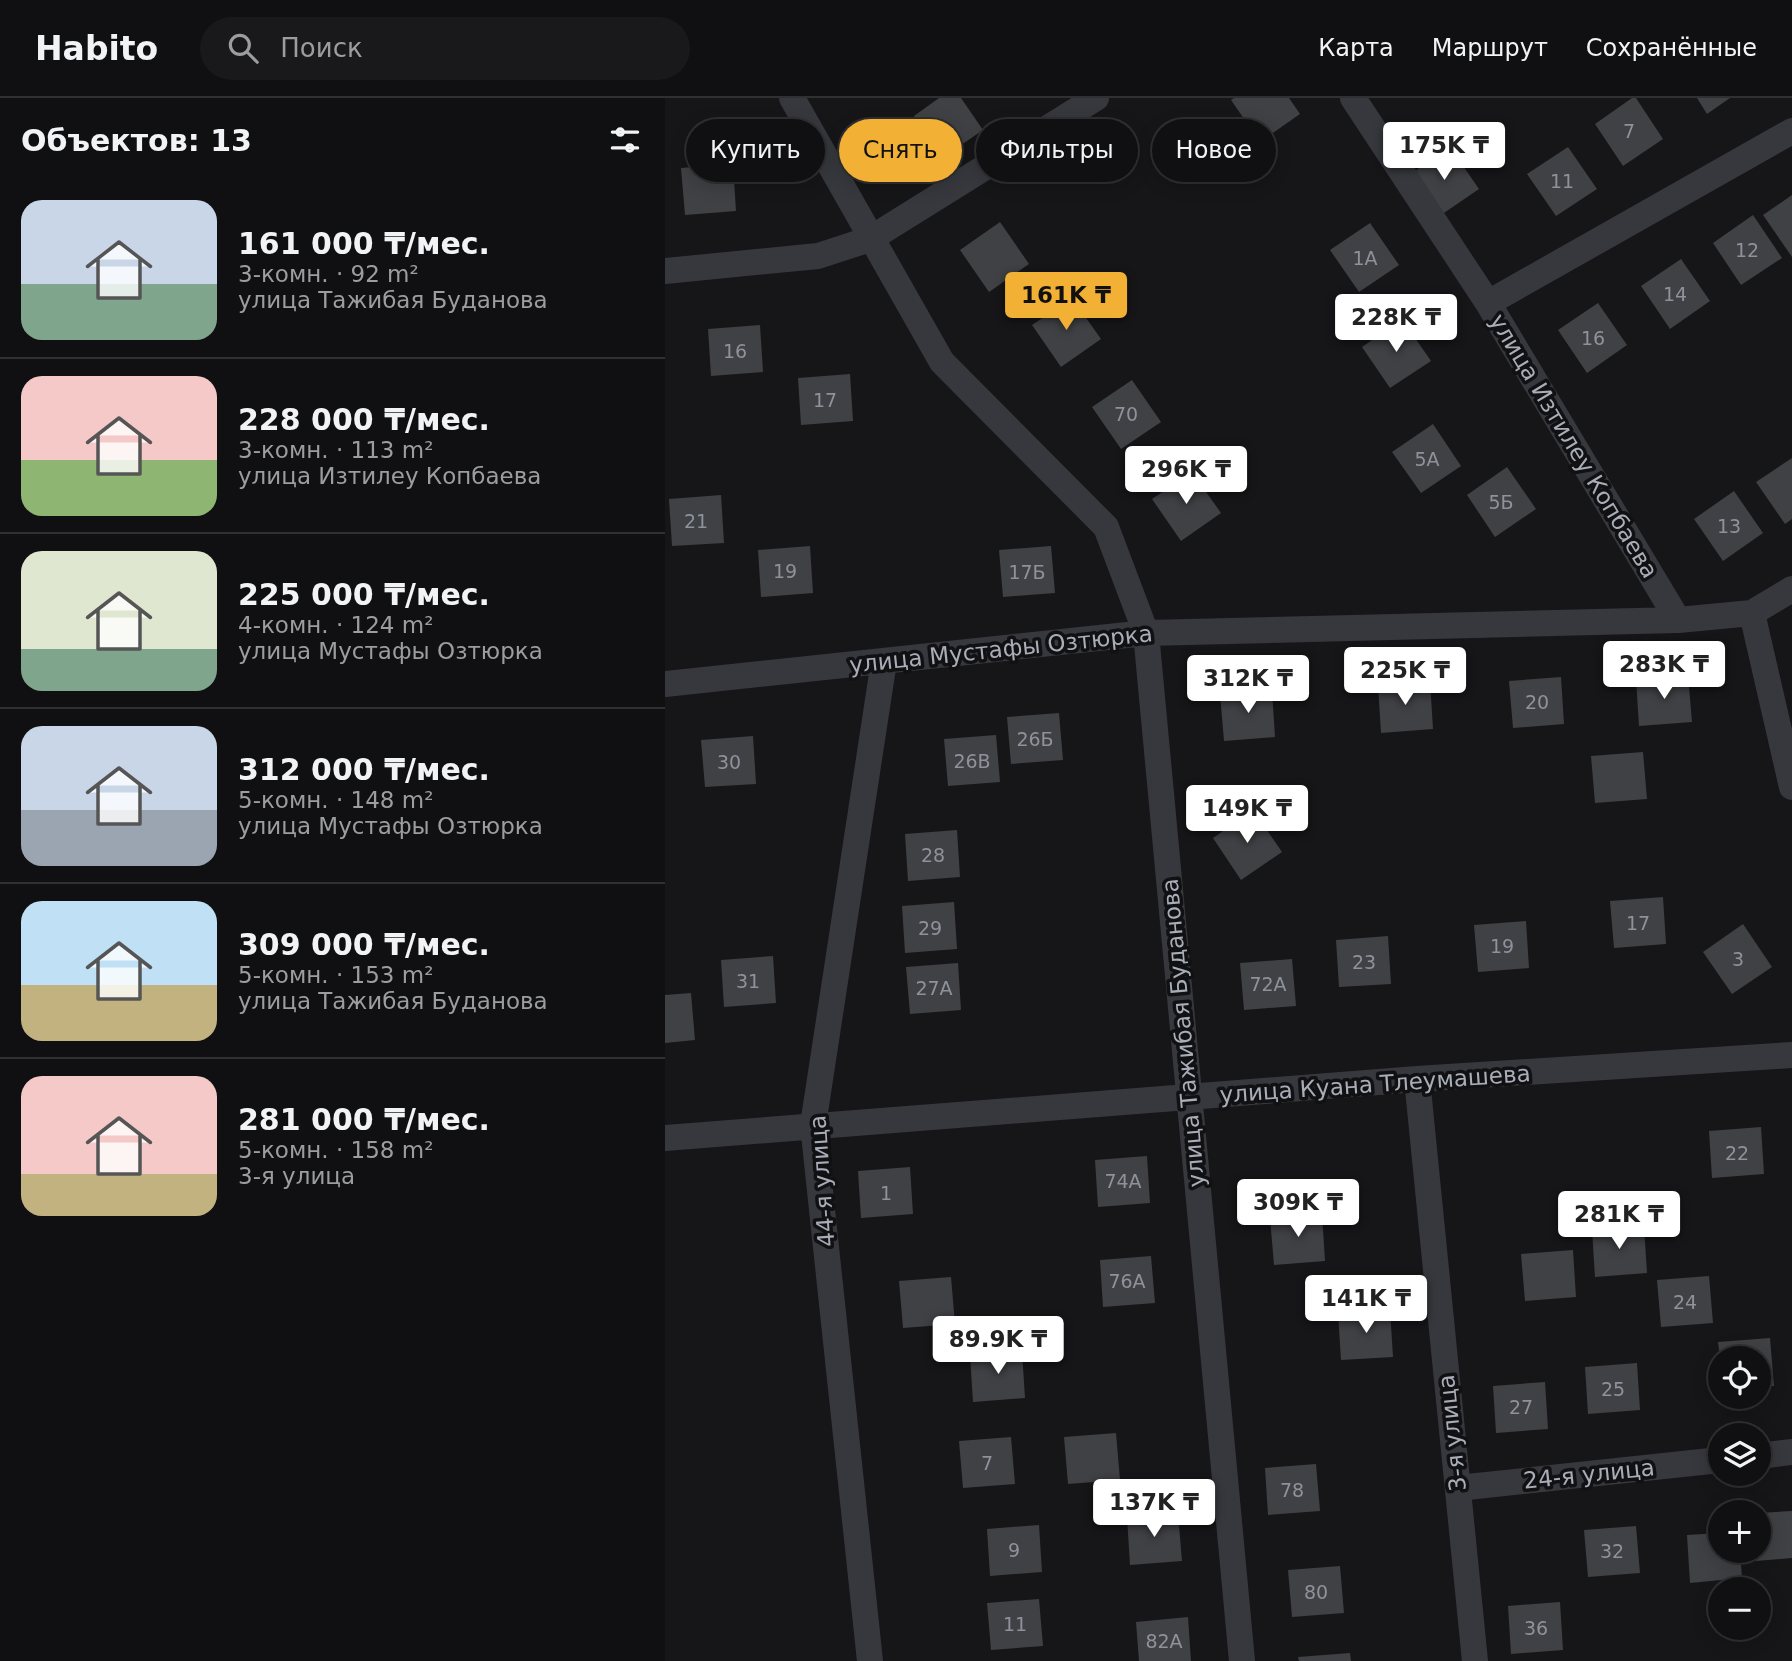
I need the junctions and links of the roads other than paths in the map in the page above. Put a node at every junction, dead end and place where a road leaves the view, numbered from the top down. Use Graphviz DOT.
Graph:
graph roads {
  1 [pos="792,98"];
  2 [pos="1096,98"];
  3 [pos="1353,98"];
  4 [pos="1792,131"];
  5 [pos="870,239"];
  6 [pos="665,271"];
  7 [pos="1488,303"];
  8 [pos="1792,589"];
  9 [pos="1752,613"];
  10 [pos="1678,620"];
  11 [pos="1146,634"];
  12 [pos="884,661"];
  13 [pos="665,684"];
  14 [pos="1792,787"];
  15 [pos="1792,1055"];
  16 [pos="1417,1079"];
  17 [pos="1189,1098"];
  18 [pos="813,1125"];
  19 [pos="665,1139"];
  20 [pos="1792,1452"];
  21 [pos="1771,1455"];
  22 [pos="1708,1461"];
  23 [pos="1458,1488"];
  24 [pos="870,1661"];
  25 [pos="1243,1661"];
  26 [pos="1475,1661"];
  1 -- 5 [label="street, улица Тажибая Буданова"];
  2 -- 5 [label="street"];
  3 -- 7 [label="street, улица Изтилеу Копбаева"];
  4 -- 7 [label="street"];
  5 -- 6 [label="street"];
  5 -- 11 [label="street, улица Тажибая Буданова"];
  7 -- 10 [label="street, улица Изтилеу Копбаева"];
  8 -- 9 [label="street, улица Мустафы Озтюрка"];
  9 -- 10 [label="street, улица Мустафы Озтюрка"];
  9 -- 14 [label="street"];
  10 -- 11 [label="street, улица Мустафы Озтюрка"];
  11 -- 12 [label="street, улица Мустафы Озтюрка"];
  11 -- 17 [label="street, улица Тажибая Буданова"];
  12 -- 13 [label="street, улица Мустафы Озтюрка"];
  12 -- 18 [label="street, 44-я улица"];
  15 -- 16 [label="street, улица Куана Тлеумашева"];
  16 -- 17 [label="street, улица Куана Тлеумашева"];
  16 -- 23 [label="street, 3-я улица"];
  17 -- 18 [label="street, улица Куана Тлеумашева"];
  17 -- 25 [label="street, улица Тажибая Буданова"];
  18 -- 19 [label="street, улица Куана Тлеумашева"];
  18 -- 24 [label="street, 44-я улица"];
  20 -- 21 [label="street"];
  22 -- 23 [label="street, 24-я улица"];
  23 -- 26 [label="street, 3-я улица"];
}
